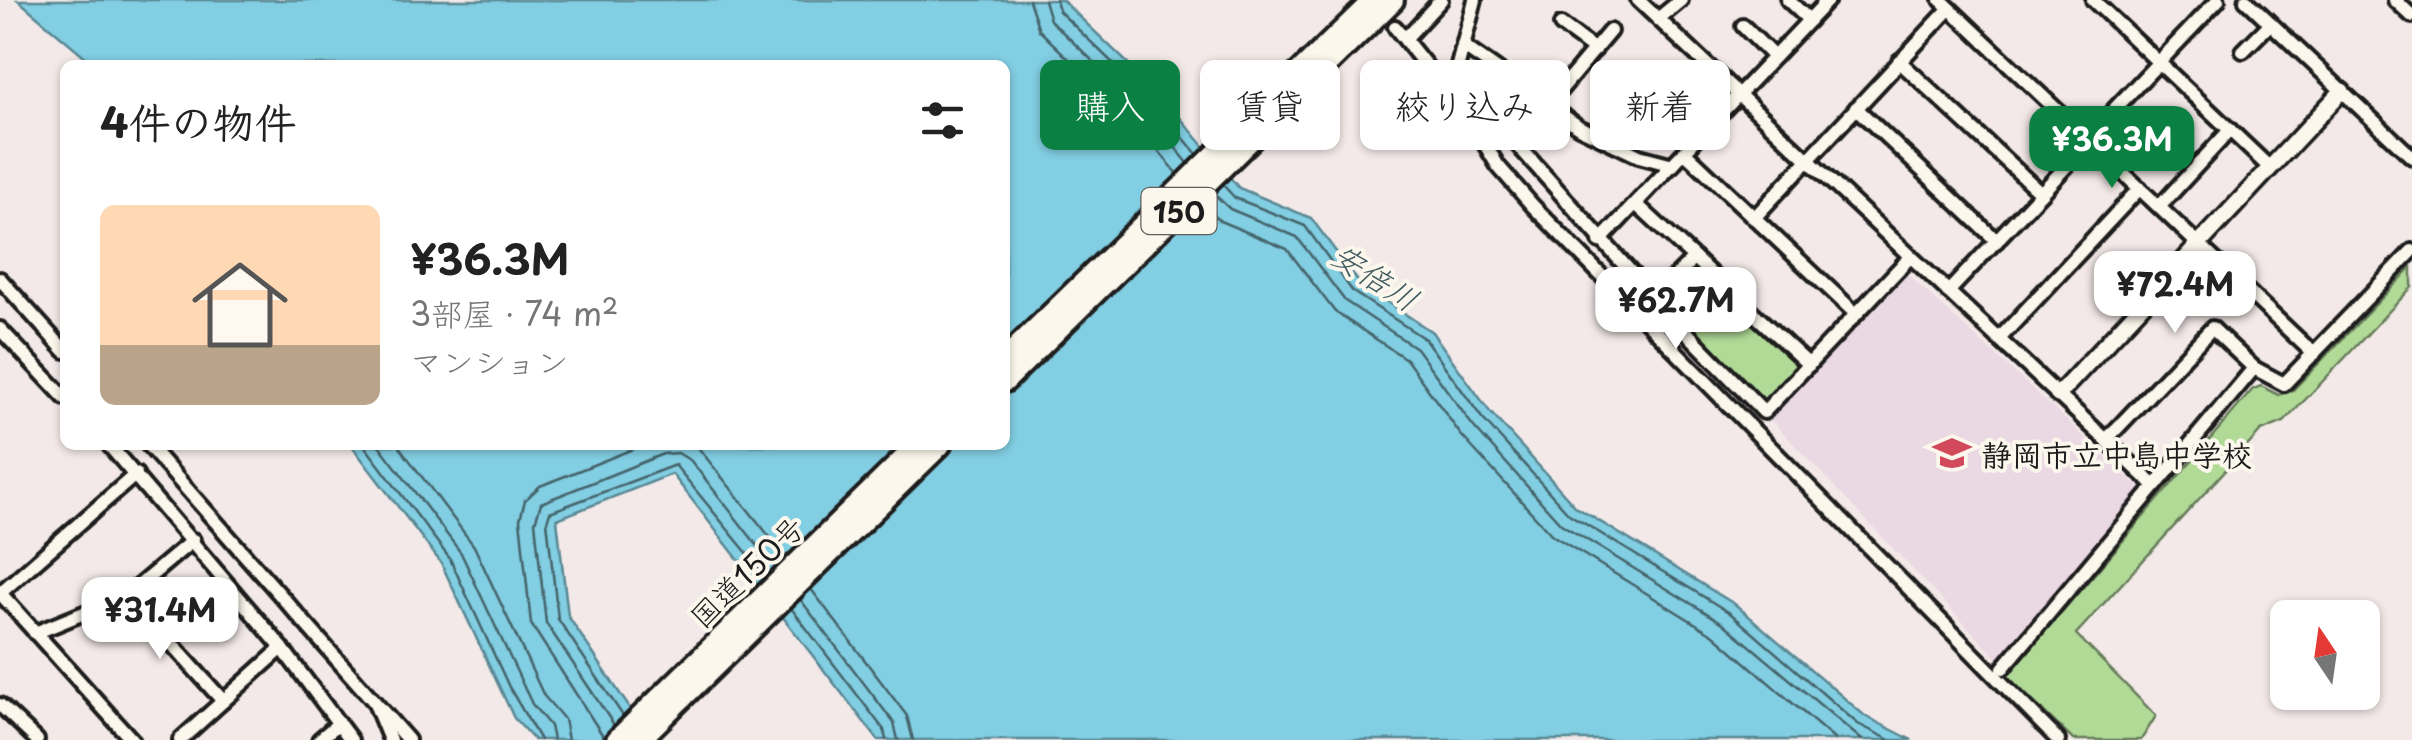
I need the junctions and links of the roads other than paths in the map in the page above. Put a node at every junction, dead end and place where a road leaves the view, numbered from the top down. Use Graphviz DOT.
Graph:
graph roads {
  1 [pos="1371,0"];
  2 [pos="1396,0"];
  3 [pos="1441,0"];
  4 [pos="1476,0"];
  5 [pos="1638,0"];
  6 [pos="1680,0"];
  7 [pos="1788,0"];
  8 [pos="1828,0"];
  9 [pos="2093,0"];
  10 [pos="2218,0"];
  11 [pos="2246,0"];
  12 [pos="2396,0"];
  13 [pos="1945,4"];
  14 [pos="2412,16"];
  15 [pos="1658,19"];
  16 [pos="1810,20"];
  17 [pos="2270,24"];
  18 [pos="1561,25"];
  19 [pos="1742,26"];
  20 [pos="1395,27"];
  21 [pos="1610,32"];
  22 [pos="1347,35"];
  23 [pos="1405,39"];
  24 [pos="1464,46"];
  25 [pos="1595,50"];
  26 [pos="2243,51"];
  27 [pos="1774,56"];
  28 [pos="1422,60"];
  29 [pos="1459,60"];
  30 [pos="1483,60"];
  31 [pos="1899,61"];
  32 [pos="2159,63"];
  33 [pos="1570,74"];
  34 [pos="2342,92"];
  35 [pos="1740,95"];
  36 [pos="1856,108"];
  37 [pos="1570,122"];
  38 [pos="2230,130"];
  39 [pos="2089,140"];
  40 [pos="1487,150"];
  41 [pos="1522,150"];
  42 [pos="1686,154"];
  43 [pos="2412,157"];
  44 [pos="1808,160"];
  45 [pos="1674,165"];
  46 [pos="2270,168"];
  47 [pos="2140,188"];
  48 [pos="2040,194"];
  49 [pos="1636,204"];
  50 [pos="2160,206"];
  51 [pos="1754,218"];
  52 [pos="1600,241"];
  53 [pos="1996,241"];
  54 [pos="2199,244"];
  55 [pos="2412,250"];
  56 [pos="1910,257"];
  57 [pos="1694,258"];
  58 [pos="0,278"];
  59 [pos="1948,292"];
  60 [pos="1656,298"];
  61 [pos="1856,314"];
  62 [pos="0,329"];
  63 [pos="1999,339"];
  64 [pos="60,346"];
  65 [pos="2314,354"];
  66 [pos="1010,355"];
  67 [pos="1809,365"];
  68 [pos="2254,368"];
  69 [pos="1010,376"];
  70 [pos="60,393"];
  71 [pos="2058,394"];
  72 [pos="2106,440"];
  73 [pos="114,450"];
  74 [pos="152,450"];
  75 [pos="913,450"];
  76 [pos="935,450"];
  77 [pos="136,474"];
  78 [pos="2155,486"];
  79 [pos="193,540"];
  80 [pos="0,593"];
  81 [pos="128,595"];
  82 [pos="35,633"];
  83 [pos="282,648"];
  84 [pos="2004,668"];
  85 [pos="223,701"];
  86 [pos="376,702"];
  87 [pos="0,705"];
  88 [pos="338,724"];
  89 [pos="36,740"];
  90 [pos="132,740"];
  91 [pos="180,740"];
  92 [pos="319,740"];
  93 [pos="351,740"];
  94 [pos="390,740"];
  95 [pos="408,740"];
  96 [pos="616,740"];
  97 [pos="639,740"];
  98 [pos="2058,740"];
  1 -- 22 [label="highway, 150"];
  2 -- 22 [label="highway, 150"];
  3 -- 23 [label="street"];
  4 -- 24 [label="street"];
  5 -- 15 [label="street"];
  6 -- 15 [label="street"];
  7 -- 16 [label="street"];
  8 -- 16 [label="street"];
  9 -- 32 [label="street"];
  10 -- 32 [label="street"];
  11 -- 17 [label="street"];
  12 -- 14 [label="street"];
  13 -- 31 [label="street"];
  13 -- 39 [label="street"];
  15 -- 35 [label="street"];
  16 -- 27 [label="street"];
  17 -- 26 [label="street"];
  17 -- 34 [label="street"];
  18 -- 25 [label="street"];
  19 -- 27 [label="street"];
  20 -- 23 [label="street"];
  21 -- 25 [label="street"];
  22 -- 66 [label="highway, 150"];
  22 -- 69 [label="highway, 150"];
  23 -- 28 [label="street"];
  24 -- 29 [label="street"];
  24 -- 30 [label="street"];
  25 -- 33 [label="street"];
  27 -- 35 [label="street"];
  31 -- 36 [label="street"];
  31 -- 48 [label="street"];
  32 -- 38 [label="street"];
  32 -- 39 [label="street"];
  34 -- 43 [label="street"];
  34 -- 46 [label="street"];
  35 -- 42 [label="street"];
  35 -- 44 [label="street"];
  36 -- 44 [label="street"];
  36 -- 53 [label="street"];
  37 -- 45 [label="street"];
  38 -- 46 [label="street"];
  38 -- 50 [label="street"];
  39 -- 47 [label="street"];
  39 -- 48 [label="street"];
  40 -- 98 [label="street"];
  41 -- 52 [label="street"];
  42 -- 45 [label="street"];
  42 -- 51 [label="street"];
  44 -- 51 [label="street"];
  44 -- 56 [label="street"];
  45 -- 49 [label="street"];
  46 -- 54 [label="street"];
  47 -- 50 [label="street"];
  47 -- 63 [label="street"];
  48 -- 53 [label="street"];
  49 -- 52 [label="street"];
  49 -- 57 [label="street"];
  50 -- 54 [label="street"];
  51 -- 61 [label="street"];
  52 -- 60 [label="street"];
  53 -- 59 [label="street"];
  54 -- 65 [label="street"];
  54 -- 71 [label="street"];
  55 -- 65 [label="street"];
  56 -- 59 [label="street"];
  56 -- 61 [label="street"];
  57 -- 60 [label="street"];
  57 -- 67 [label="street"];
  58 -- 64 [label="street"];
  59 -- 63 [label="street"];
  60 -- 67 [label="street"];
  61 -- 67 [label="street"];
  62 -- 70 [label="street"];
  63 -- 71 [label="street"];
  65 -- 68 [label="street"];
  68 -- 72 [label="street"];
  68 -- 78 [label="street"];
  71 -- 72 [label="street"];
  72 -- 78 [label="street"];
  73 -- 77 [label="street"];
  74 -- 86 [label="street"];
  75 -- 96 [label="highway, 国道150号"];
  76 -- 97 [label="highway, 国道150号"];
  77 -- 79 [label="street"];
  77 -- 80 [label="street"];
  78 -- 84 [label="street"];
  79 -- 81 [label="street"];
  79 -- 83 [label="street"];
  80 -- 82 [label="street"];
  81 -- 82 [label="street"];
  81 -- 85 [label="street"];
  82 -- 90 [label="street"];
  83 -- 85 [label="street"];
  83 -- 88 [label="street"];
  85 -- 91 [label="street"];
  86 -- 94 [label="street"];
  86 -- 95 [label="street"];
  87 -- 89 [label="street"];
  88 -- 92 [label="street"];
  88 -- 93 [label="street"];
}
